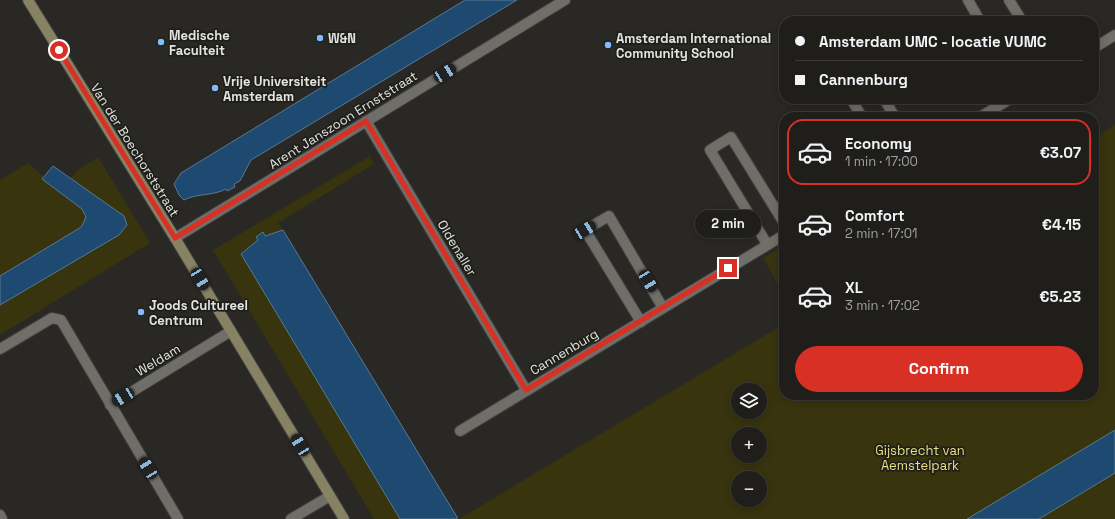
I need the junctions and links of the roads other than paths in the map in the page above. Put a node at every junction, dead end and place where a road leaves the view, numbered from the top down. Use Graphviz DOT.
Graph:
graph roads {
  1 [pos="28,0"];
  2 [pos="565,0"];
  3 [pos="968,0"];
  4 [pos="1009,0"];
  5 [pos="977,16"];
  6 [pos="1019,16"];
  7 [pos="1115,35"];
  8 [pos="1099,45"];
  9 [pos="1002,104"];
  10 [pos="988,112"];
  11 [pos="366,121"];
  12 [pos="779,215"];
  13 [pos="175,238"];
  14 [pos="779,238"];
  15 [pos="767,244"];
  16 [pos="664,308"];
  17 [pos="641,322"];
  18 [pos="231,331"];
  19 [pos="0,349"];
  20 [pos="526,390"];
  21 [pos="110,405"];
  22 [pos="460,431"];
  23 [pos="330,496"];
  24 [pos="0,516"];
  25 [pos="2,519"];
  26 [pos="178,519"];
  27 [pos="291,519"];
  28 [pos="344,519"];
  1 -- 13 [label="street, Van der Boechorststraat"];
  2 -- 11 [label="street, Arent Janszoon Ernststraat"];
  3 -- 5 [label="street"];
  4 -- 6 [label="street"];
  7 -- 8 [label="street"];
  9 -- 10 [label="street"];
  11 -- 13 [label="street, Arent Janszoon Ernststraat"];
  11 -- 20 [label="street, Oldenaller"];
  12 -- 15 [label="street"];
  13 -- 18 [label="street, Van der Boechorststraat"];
  14 -- 15 [label="street, Cannenburg"];
  15 -- 16 [label="street, Cannenburg"];
  16 -- 17 [label="street, Cannenburg"];
  16 -- 17 [label="street"];
  17 -- 20 [label="street, Cannenburg"];
  18 -- 21 [label="street, Weldam"];
  18 -- 23 [label="street, Van der Boechorststraat"];
  19 -- 21 [label="street"];
  20 -- 22 [label="street, Cannenburg"];
  21 -- 26 [label="street"];
  23 -- 27 [label="street"];
  23 -- 28 [label="street, Van der Boechorststraat"];
  24 -- 25 [label="street"];
}
